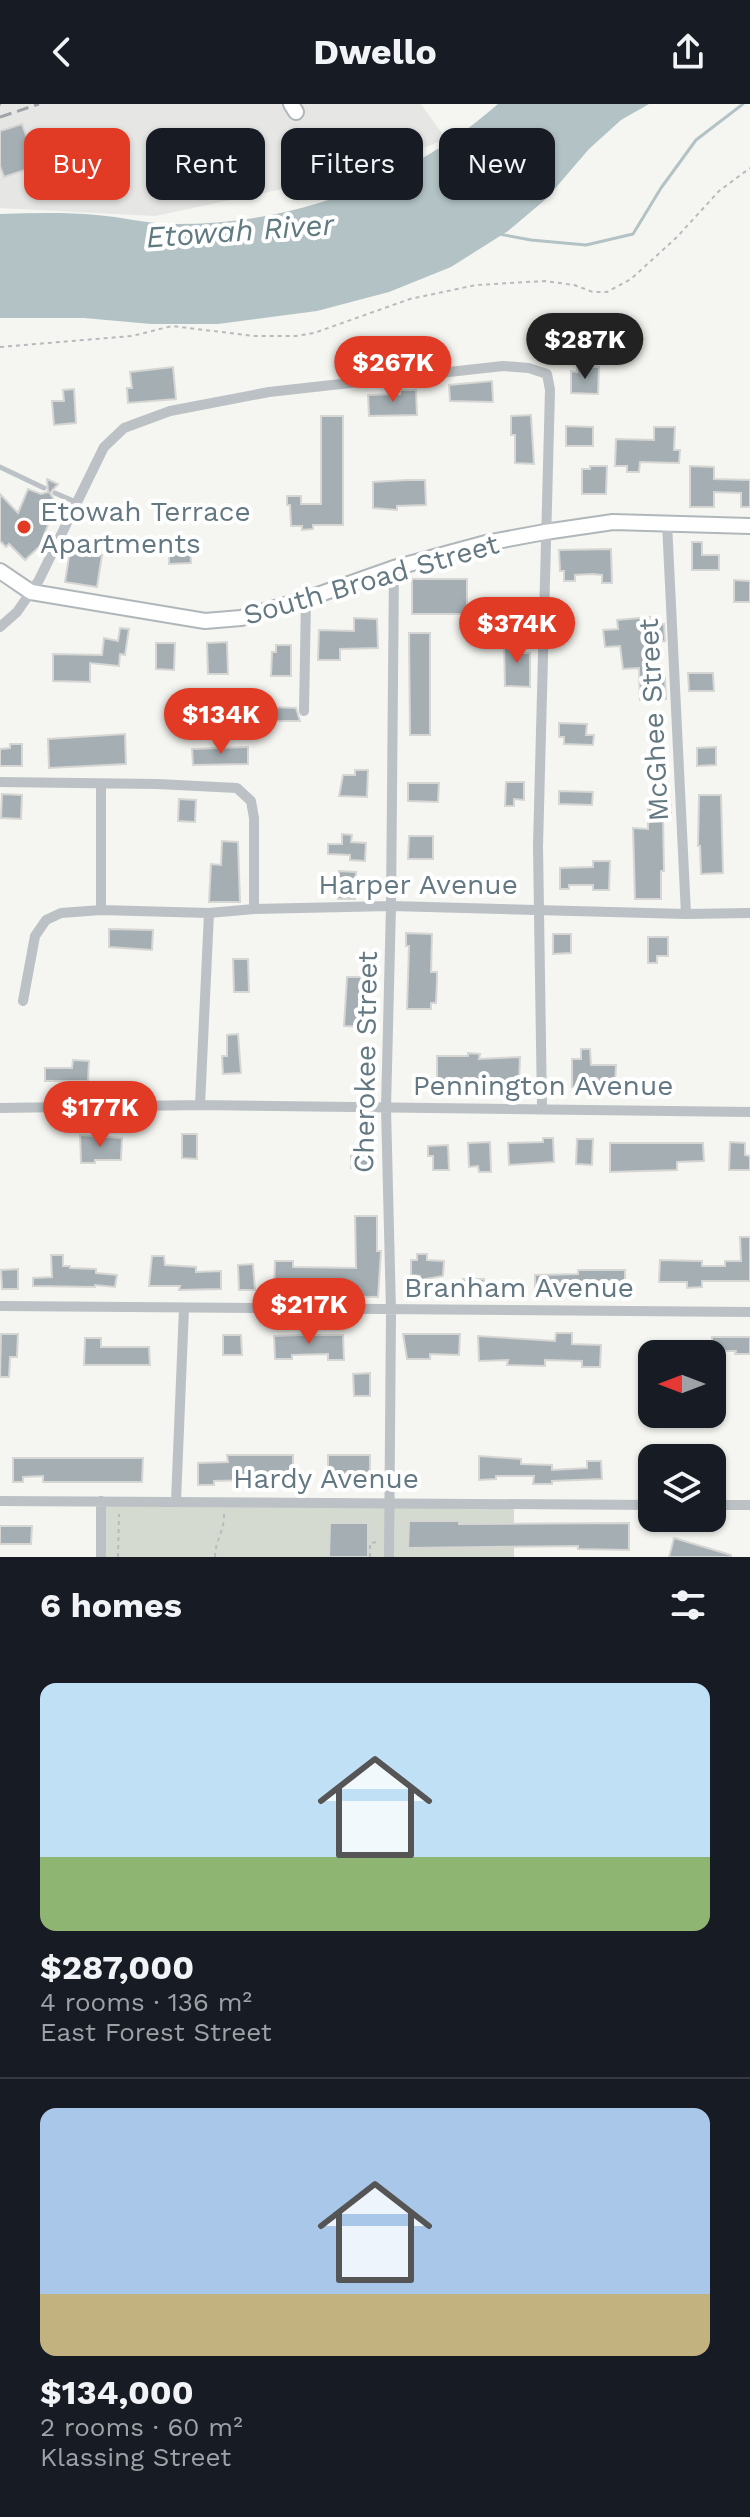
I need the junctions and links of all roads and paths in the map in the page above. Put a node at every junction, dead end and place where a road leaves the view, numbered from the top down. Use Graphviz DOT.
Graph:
graph roads {
  1 [pos="750,168"];
  2 [pos="0,347"];
  3 [pos="0,467"];
  4 [pos="44,488"];
  5 [pos="55,493"];
  6 [pos="77,503"];
  7 [pos="667,523"];
  8 [pos="750,526"];
  9 [pos="545,532"];
  10 [pos="394,568"];
  11 [pos="0,571"];
  12 [pos="31,592"];
  13 [pos="306,599"];
  14 [pos="0,627"];
  15 [pos="304,711"];
  16 [pos="0,782"];
  17 [pos="101,784"];
  18 [pos="391,906"];
  19 [pos="254,909"];
  20 [pos="540,909"];
  21 [pos="101,910"];
  22 [pos="209,913"];
  23 [pos="750,913"];
  24 [pos="686,914"];
  25 [pos="23,1001"];
  26 [pos="200,1105"];
  27 [pos="0,1108"];
  28 [pos="386,1108"];
  29 [pos="542,1108"];
  30 [pos="750,1112"];
  31 [pos="0,1306"];
  32 [pos="184,1308"];
  33 [pos="391,1311"];
  34 [pos="750,1312"];
  35 [pos="0,1501"];
  36 [pos="101,1501"];
  37 [pos="118,1501"];
  38 [pos="176,1501"];
  39 [pos="389,1502"];
  40 [pos="638,1505"];
  41 [pos="726,1505"];
  42 [pos="750,1505"];
  43 [pos="224,1509"];
  44 [pos="379,1543"];
  45 [pos="101,1557"];
  46 [pos="118,1557"];
  47 [pos="215,1557"];
  48 [pos="370,1557"];
  49 [pos="389,1557"];
  1 -- 2 [label="path"];
  3 -- 4 [label="lane"];
  5 -- 6 [label="lane"];
  6 -- 9 [label="street"];
  6 -- 12 [label="street"];
  7 -- 8 [label="main road, South Broad Street"];
  7 -- 9 [label="main road, South Broad Street"];
  7 -- 24 [label="street, McGhee Street"];
  9 -- 10 [label="main road, South Broad Street"];
  9 -- 20 [label="street"];
  10 -- 13 [label="main road, South Broad Street"];
  10 -- 18 [label="street, Cherokee Street"];
  11 -- 12 [label="main road, South Broad Street"];
  12 -- 13 [label="main road, South Broad Street"];
  12 -- 14 [label="street"];
  13 -- 15 [label="street"];
  16 -- 17 [label="street"];
  17 -- 19 [label="street"];
  17 -- 21 [label="street"];
  18 -- 19 [label="street, Harper Avenue"];
  18 -- 20 [label="street, Harper Avenue"];
  18 -- 28 [label="street, Cherokee Street"];
  19 -- 22 [label="street, Harper Avenue"];
  20 -- 24 [label="street, Harper Avenue"];
  20 -- 29 [label="street"];
  21 -- 22 [label="street, Harper Avenue"];
  21 -- 25 [label="street, Harper Avenue"];
  22 -- 26 [label="street"];
  23 -- 24 [label="street, Harper Avenue"];
  26 -- 27 [label="street, Pennington Avenue"];
  26 -- 28 [label="street, Pennington Avenue"];
  28 -- 29 [label="street, Pennington Avenue"];
  28 -- 33 [label="street, Cherokee Street"];
  29 -- 30 [label="street, Pennington Avenue"];
  31 -- 32 [label="street, Branham Avenue"];
  32 -- 33 [label="street, Branham Avenue"];
  32 -- 38 [label="street"];
  33 -- 34 [label="street, Branham Avenue"];
  33 -- 39 [label="street, Cherokee Street"];
  35 -- 36 [label="street, Hardy Avenue"];
  36 -- 37 [label="street, Hardy Avenue"];
  36 -- 45 [label="street"];
  37 -- 38 [label="street, Hardy Avenue"];
  37 -- 46 [label="path"];
  38 -- 39 [label="street, Hardy Avenue"];
  39 -- 40 [label="street, Hardy Avenue"];
  39 -- 49 [label="street, Cherokee Street"];
  41 -- 42 [label="street"];
  43 -- 47 [label="path"];
  44 -- 48 [label="path"];
}
